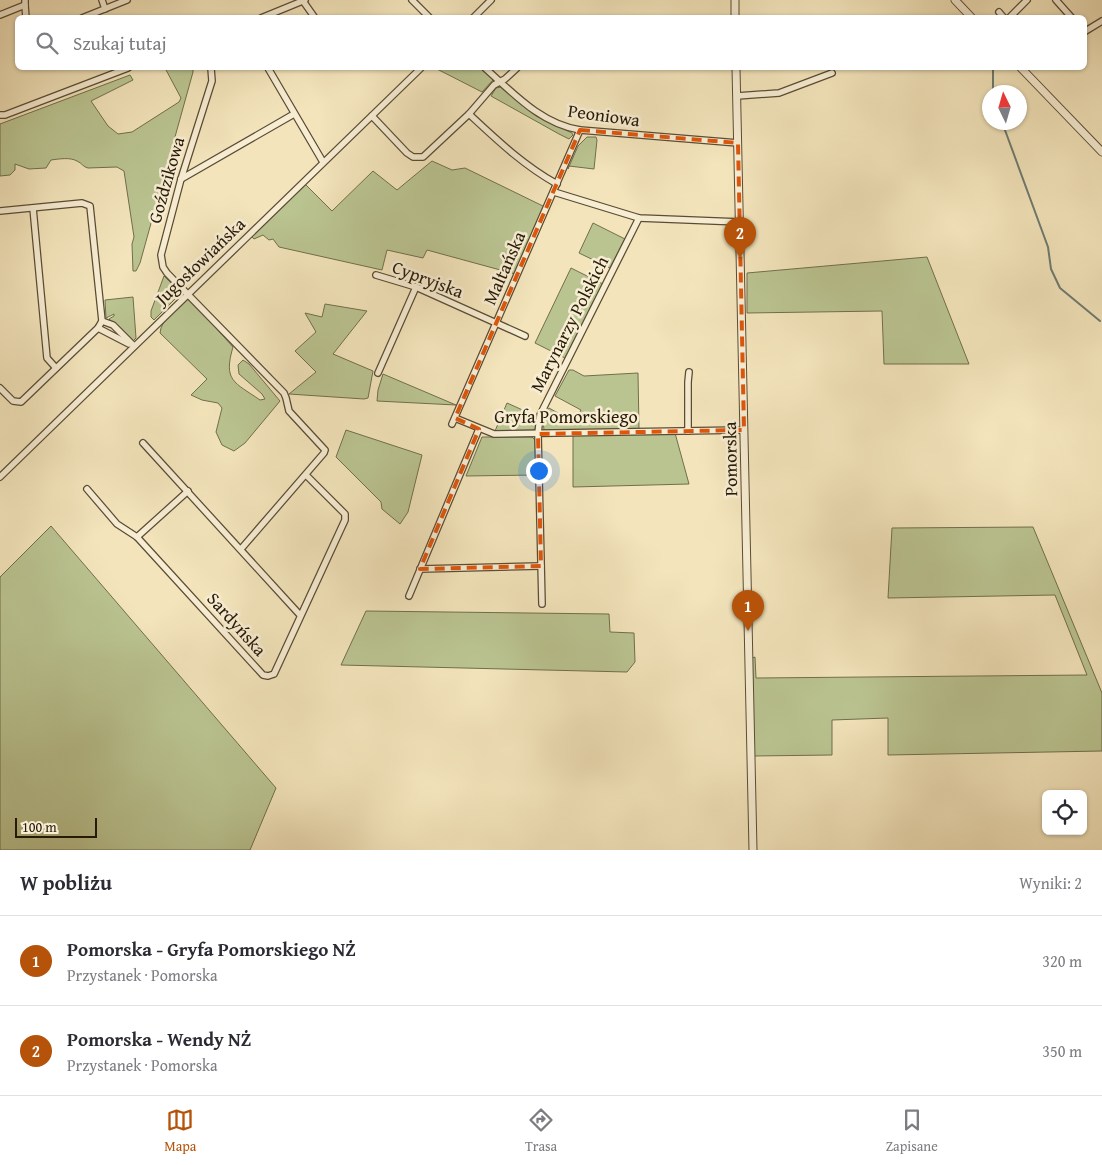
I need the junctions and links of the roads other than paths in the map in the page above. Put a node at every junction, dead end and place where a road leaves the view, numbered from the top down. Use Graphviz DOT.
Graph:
graph roads {
  1 [pos="102,0"];
  2 [pos="127,0"];
  3 [pos="304,0"];
  4 [pos="412,0"];
  5 [pos="491,0"];
  6 [pos="735,0"];
  7 [pos="955,0"];
  8 [pos="1027,0"];
  9 [pos="1056,0"];
  10 [pos="25,3"];
  11 [pos="105,9"];
  12 [pos="0,15"];
  13 [pos="90,15"];
  14 [pos="268,15"];
  15 [pos="313,15"];
  16 [pos="427,15"];
  17 [pos="475,15"];
  18 [pos="735,15"];
  19 [pos="969,15"];
  20 [pos="1012,15"];
  21 [pos="1069,15"];
  22 [pos="1102,21"];
  23 [pos="1087,30"];
  24 [pos="123,70"];
  25 [pos="211,70"];
  26 [pos="269,70"];
  27 [pos="419,70"];
  28 [pos="488,70"];
  29 [pos="515,70"];
  30 [pos="736,70"];
  31 [pos="1023,70"];
  32 [pos="832,72"];
  33 [pos="500,82"];
  34 [pos="737,96"];
  35 [pos="294,114"];
  36 [pos="469,114"];
  37 [pos="0,115"];
  38 [pos="372,116"];
  39 [pos="580,130"];
  40 [pos="738,143"];
  41 [pos="1102,152"];
  42 [pos="323,162"];
  43 [pos="181,180"];
  44 [pos="557,184"];
  45 [pos="554,192"];
  46 [pos="33,208"];
  47 [pos="0,210"];
  48 [pos="639,218"];
  49 [pos="740,222"];
  50 [pos="376,275"];
  51 [pos="416,287"];
  52 [pos="188,294"];
  53 [pos="102,321"];
  54 [pos="496,324"];
  55 [pos="98,328"];
  56 [pos="525,336"];
  57 [pos="134,346"];
  58 [pos="56,368"];
  59 [pos="689,372"];
  60 [pos="378,373"];
  61 [pos="0,388"];
  62 [pos="479,428"];
  63 [pos="688,430"];
  64 [pos="744,430"];
  65 [pos="538,434"];
  66 [pos="42,437"];
  67 [pos="47,443"];
  68 [pos="143,443"];
  69 [pos="306,475"];
  70 [pos="0,477"];
  71 [pos="87,489"];
  72 [pos="188,491"];
  73 [pos="137,538"];
  74 [pos="241,549"];
  75 [pos="541,566"];
  76 [pos="420,569"];
  77 [pos="409,596"];
  78 [pos="542,604"];
  79 [pos="300,615"];
  80 [pos="753,850"];
  1 -- 11 [label="street"];
  2 -- 11 [label="street"];
  3 -- 14 [label="street"];
  3 -- 15 [label="street"];
  4 -- 16 [label="street"];
  5 -- 17 [label="street"];
  6 -- 18 [label="street"];
  7 -- 19 [label="street"];
  8 -- 20 [label="street"];
  9 -- 21 [label="street"];
  10 -- 12 [label="street"];
  11 -- 13 [label="street"];
  22 -- 23 [label="street"];
  24 -- 37 [label="street"];
  25 -- 43 [label="street, Goździkowa"];
  26 -- 35 [label="street"];
  27 -- 38 [label="street, Jugosłowiańska"];
  28 -- 33 [label="street, Peoniowa"];
  29 -- 33 [label="street"];
  30 -- 34 [label="street, Pomorska"];
  31 -- 41 [label="street"];
  32 -- 34 [label="street"];
  33 -- 36 [label="street"];
  33 -- 39 [label="street, Peoniowa"];
  34 -- 40 [label="street, Pomorska"];
  35 -- 42 [label="street"];
  35 -- 43 [label="street"];
  36 -- 38 [label="street"];
  36 -- 44 [label="street"];
  38 -- 42 [label="street, Jugosłowiańska"];
  39 -- 40 [label="street, Peoniowa"];
  39 -- 44 [label="street, Maltańska"];
  40 -- 49 [label="street, Pomorska"];
  42 -- 52 [label="street, Jugosłowiańska"];
  43 -- 52 [label="street, Goździkowa"];
  44 -- 45 [label="street, Maltańska"];
  45 -- 48 [label="street"];
  45 -- 54 [label="street, Maltańska"];
  46 -- 47 [label="street"];
  46 -- 53 [label="street"];
  46 -- 58 [label="street"];
  48 -- 49 [label="street"];
  48 -- 65 [label="street, Marynarzy Polskich"];
  49 -- 64 [label="street, Pomorska"];
  50 -- 51 [label="street, Cypryjska"];
  51 -- 54 [label="street, Cypryjska"];
  51 -- 60 [label="street"];
  52 -- 57 [label="street, Jugosłowiańska"];
  52 -- 69 [label="street"];
  53 -- 55 [label="street"];
  53 -- 57 [label="street"];
  54 -- 56 [label="street, Cypryjska"];
  54 -- 62 [label="street, Maltańska"];
  55 -- 57 [label="street"];
  55 -- 58 [label="street"];
  57 -- 66 [label="street, Jugosłowiańska"];
  58 -- 61 [label="street"];
  59 -- 63 [label="street"];
  62 -- 65 [label="street, Gryfa Pomorskiego"];
  62 -- 76 [label="street, Gryfa Pomorskiego"];
  63 -- 64 [label="street, Gryfa Pomorskiego"];
  63 -- 65 [label="street, Gryfa Pomorskiego"];
  64 -- 80 [label="street, Pomorska"];
  65 -- 75 [label="street, Marynarzy Polskich"];
  66 -- 67 [label="street"];
  66 -- 70 [label="street, Jugosłowiańska"];
  68 -- 72 [label="street"];
  69 -- 74 [label="street"];
  69 -- 79 [label="street, Sardyńska"];
  71 -- 73 [label="street, Sardyńska"];
  72 -- 73 [label="street"];
  72 -- 74 [label="street"];
  73 -- 79 [label="street, Sardyńska"];
  74 -- 79 [label="street"];
  75 -- 76 [label="street"];
  75 -- 78 [label="street, Marynarzy Polskich"];
  76 -- 77 [label="street, Gryfa Pomorskiego"];
}
